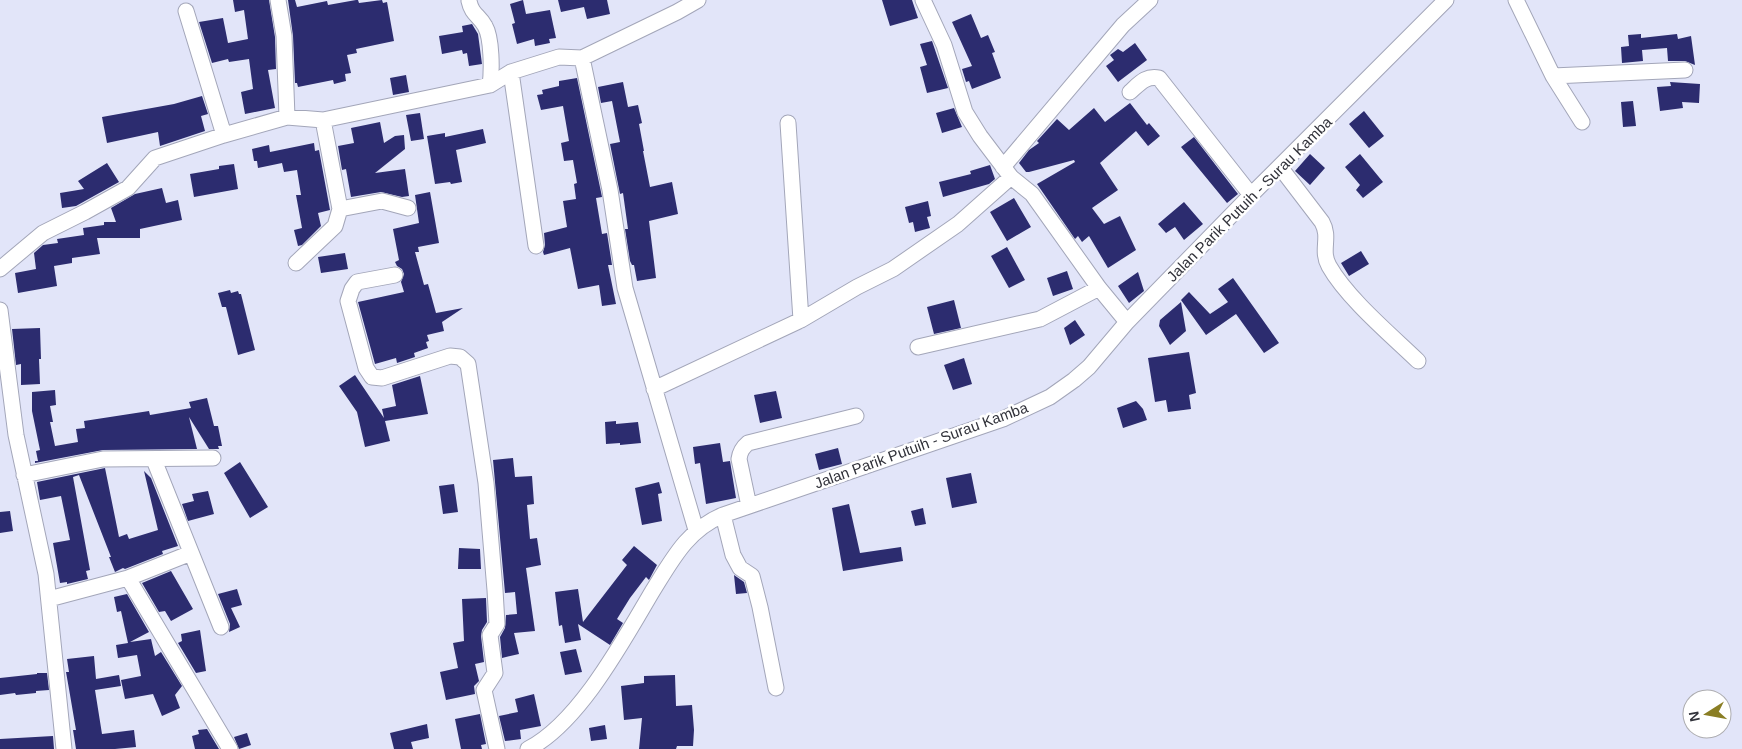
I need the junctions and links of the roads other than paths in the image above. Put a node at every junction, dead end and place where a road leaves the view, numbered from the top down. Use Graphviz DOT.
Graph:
graph roads {
  1 [pos="278,0"];
  2 [pos="469,0"];
  3 [pos="698,0"];
  4 [pos="923,0"];
  5 [pos="1150,0"];
  6 [pos="1446,0"];
  7 [pos="1516,0"];
  8 [pos="186,11"];
  9 [pos="582,58"];
  10 [pos="1685,70"];
  11 [pos="511,72"];
  12 [pos="1553,76"];
  13 [pos="490,85"];
  14 [pos="1130,92"];
  15 [pos="288,117"];
  16 [pos="323,120"];
  17 [pos="1582,122"];
  18 [pos="788,123"];
  19 [pos="224,134"];
  20 [pos="1280,167"];
  21 [pos="1007,172"];
  22 [pos="1251,195"];
  23 [pos="408,208"];
  24 [pos="340,209"];
  25 [pos="536,246"];
  26 [pos="296,263"];
  27 [pos="0,268"];
  28 [pos="395,275"];
  29 [pos="1099,288"];
  30 [pos="0,310"];
  31 [pos="801,320"];
  32 [pos="1127,322"];
  33 [pos="918,347"];
  34 [pos="1418,361"];
  35 [pos="654,388"];
  36 [pos="856,416"];
  37 [pos="213,458"];
  38 [pos="154,460"];
  39 [pos="24,476"];
  40 [pos="749,506"];
  41 [pos="723,515"];
  42 [pos="696,530"];
  43 [pos="191,553"];
  44 [pos="128,578"];
  45 [pos="49,599"];
  46 [pos="221,627"];
  47 [pos="776,688"];
  48 [pos="64,749"];
  49 [pos="230,749"];
  50 [pos="497,749"];
  51 [pos="528,749"];
  1 -- 15 [label="street"];
  2 -- 13 [label="street"];
  3 -- 9 [label="street"];
  4 -- 21 [label="street"];
  5 -- 21 [label="street"];
  6 -- 20 [label="street, Jalan Parik Putuih - Surau Kamba"];
  7 -- 12 [label="street"];
  8 -- 19 [label="street"];
  9 -- 11 [label="street"];
  9 -- 35 [label="street"];
  10 -- 12 [label="street"];
  11 -- 13 [label="street"];
  11 -- 25 [label="street"];
  12 -- 17 [label="street"];
  13 -- 16 [label="street"];
  14 -- 22 [label="street"];
  15 -- 16 [label="street"];
  15 -- 19 [label="street"];
  16 -- 24 [label="street"];
  18 -- 31 [label="street"];
  19 -- 27 [label="street"];
  20 -- 22 [label="street, Jalan Parik Putuih - Surau Kamba"];
  20 -- 34 [label="street"];
  21 -- 29 [label="street"];
  21 -- 31 [label="street"];
  22 -- 32 [label="street, Jalan Parik Putuih - Surau Kamba"];
  23 -- 24 [label="street"];
  24 -- 26 [label="street"];
  28 -- 50 [label="street"];
  29 -- 32 [label="street"];
  29 -- 33 [label="street"];
  30 -- 39 [label="street"];
  31 -- 35 [label="street"];
  32 -- 40 [label="street, Jalan Parik Putuih - Surau Kamba"];
  35 -- 42 [label="street"];
  36 -- 40 [label="street"];
  37 -- 38 [label="street"];
  38 -- 39 [label="street"];
  38 -- 43 [label="street"];
  39 -- 45 [label="street"];
  40 -- 41 [label="street, Jalan Parik Putuih - Surau Kamba"];
  41 -- 42 [label="street, Jalan Parik Putuih - Surau Kamba"];
  41 -- 47 [label="street"];
  42 -- 51 [label="street, Jalan Parik Putuih - Surau Kamba"];
  43 -- 44 [label="street"];
  43 -- 46 [label="street"];
  44 -- 45 [label="street"];
  44 -- 49 [label="street"];
  45 -- 48 [label="street"];
}
